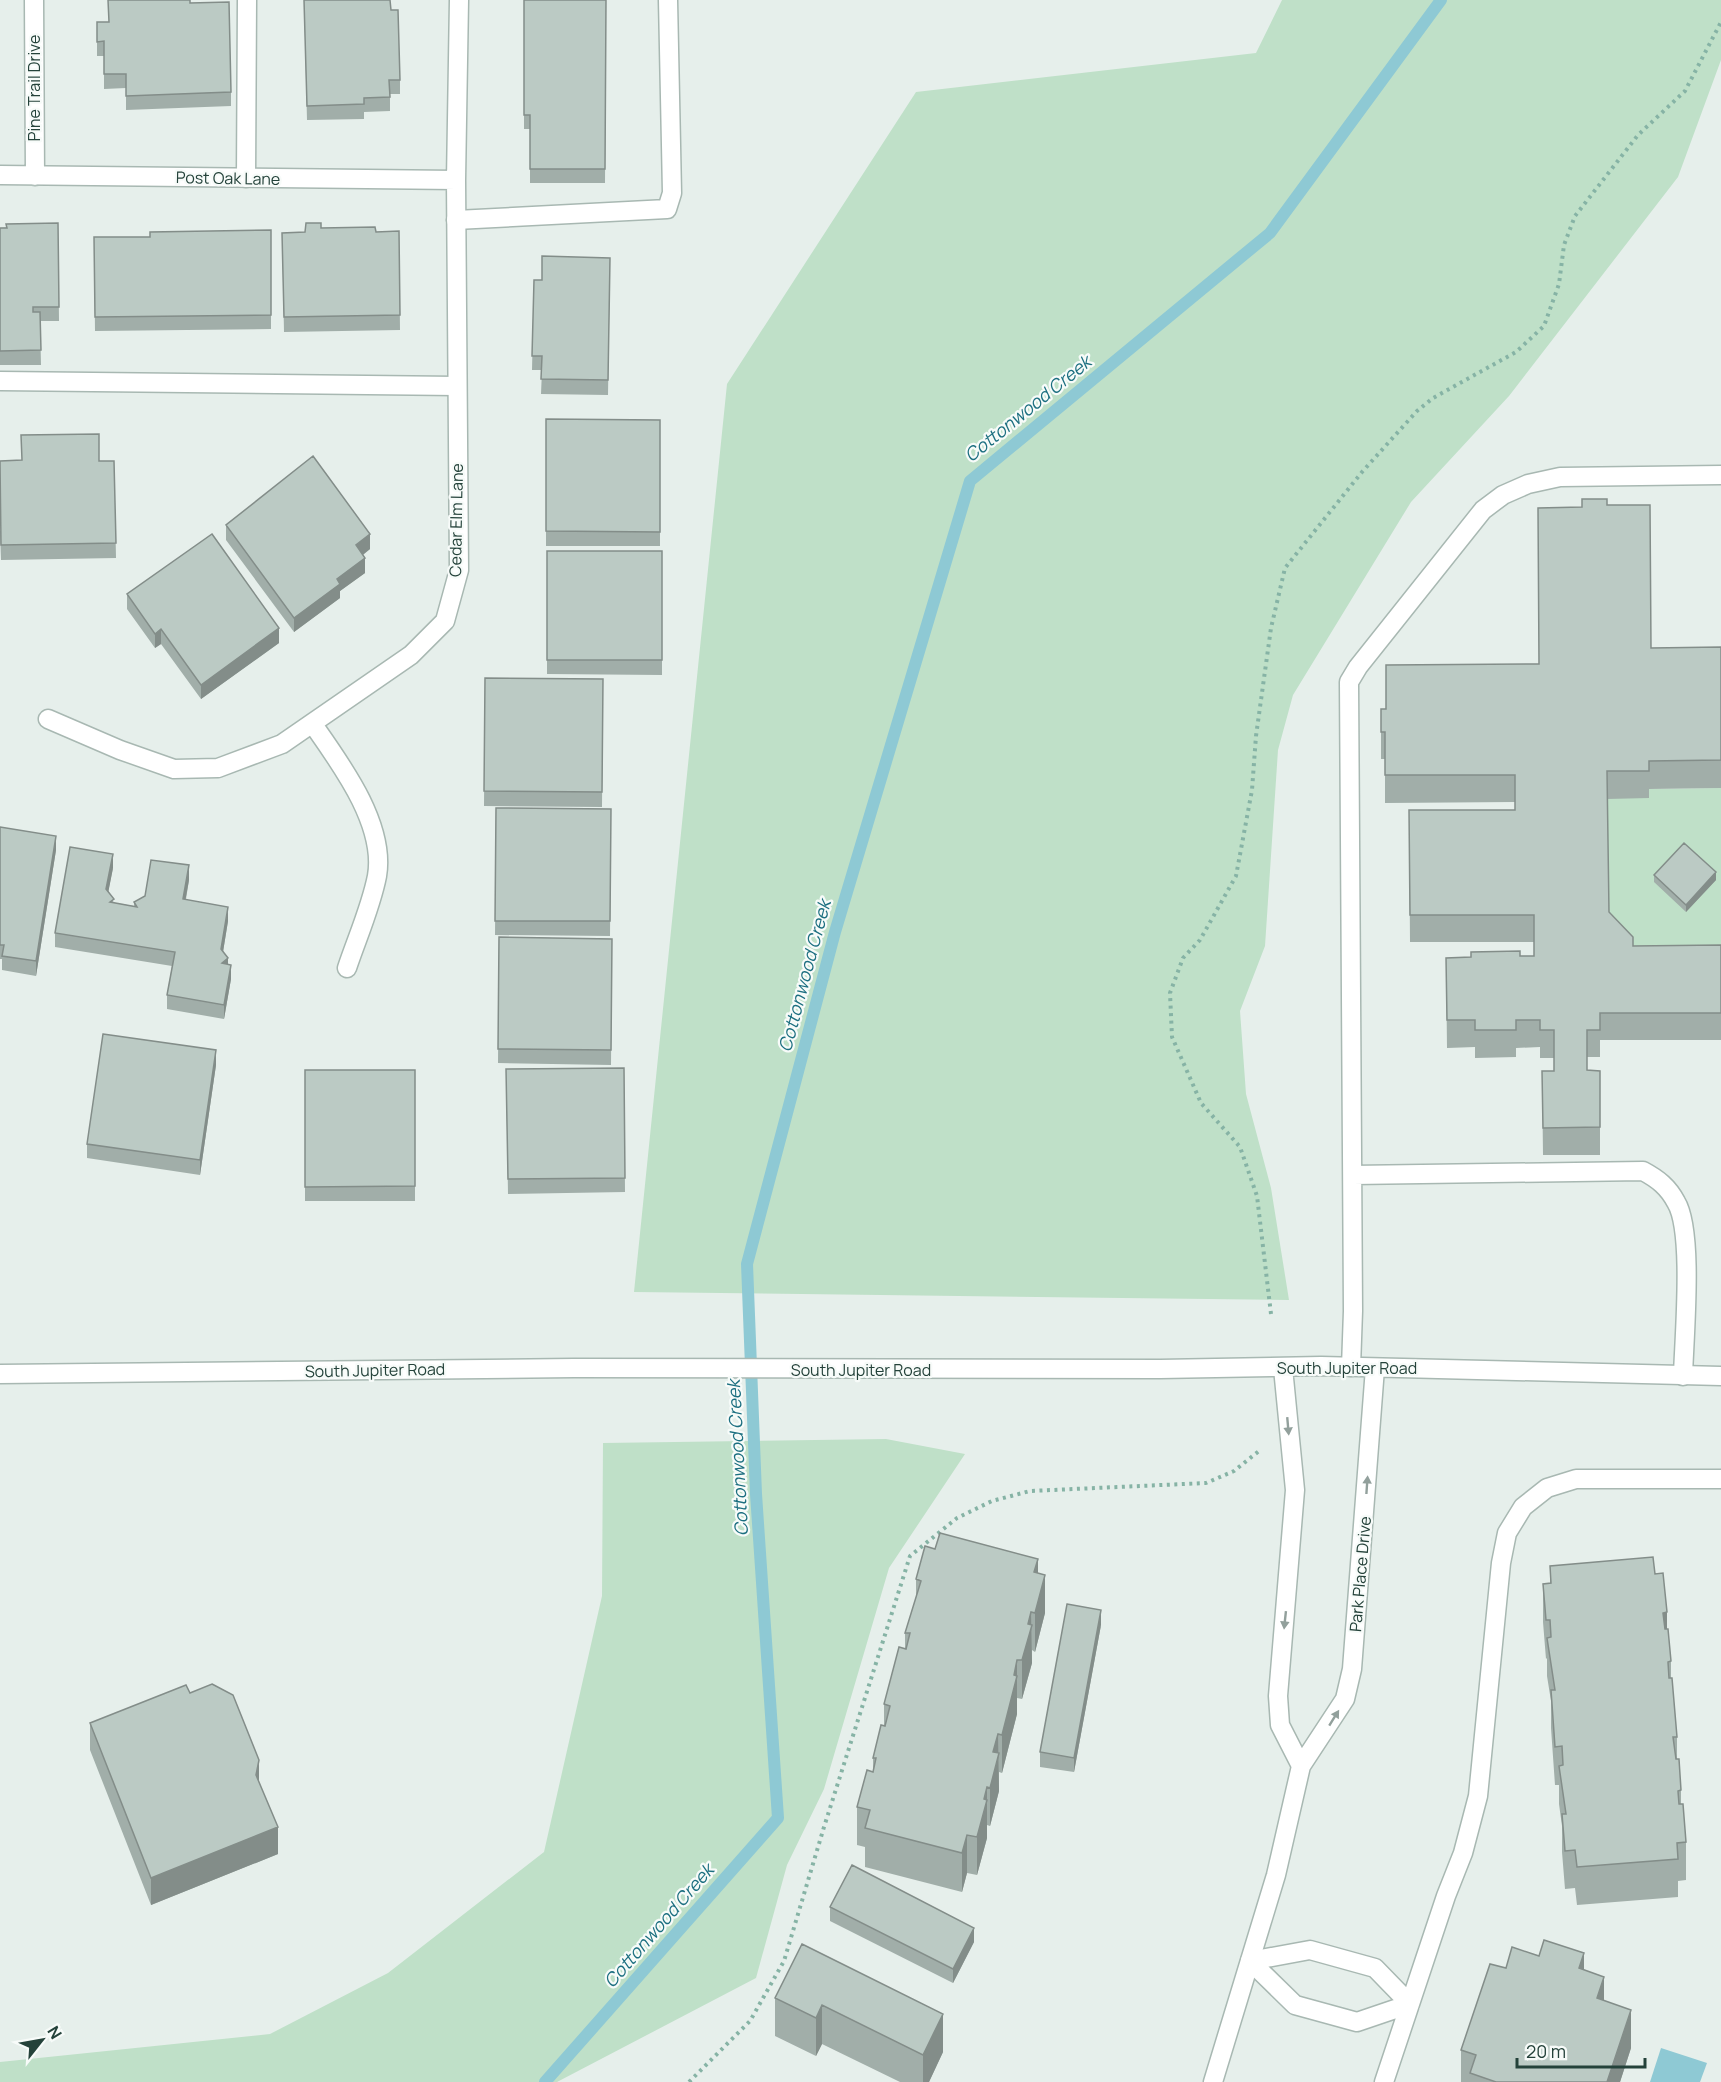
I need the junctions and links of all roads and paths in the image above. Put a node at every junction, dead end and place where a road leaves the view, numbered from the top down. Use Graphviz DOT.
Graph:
graph roads {
  1 [pos="34,0"];
  2 [pos="247,0"];
  3 [pos="459,0"];
  4 [pos="668,0"];
  5 [pos="0,175"];
  6 [pos="35,176"];
  7 [pos="246,178"];
  8 [pos="456,180"];
  9 [pos="456,220"];
  10 [pos="0,381"];
  11 [pos="457,386"];
  12 [pos="1721,476"];
  13 [pos="48,719"];
  14 [pos="312,723"];
  15 [pos="348,968"];
  16 [pos="1353,1175"];
  17 [pos="1269,1296"];
  18 [pos="1270,1314"];
  19 [pos="1351,1367"];
  20 [pos="1283,1368"];
  21 [pos="1375,1368"];
  22 [pos="0,1374"];
  23 [pos="1721,1376"];
  24 [pos="1683,1377"];
  25 [pos="1250,1458"];
  26 [pos="1721,1479"];
  27 [pos="1301,1766"];
  28 [pos="1250,1961"];
  29 [pos="1410,2004"];
  30 [pos="689,2082"];
  31 [pos="1213,2082"];
  32 [pos="1384,2082"];
  1 -- 6 [label="street, Pine Trail Drive"];
  2 -- 7 [label="street"];
  3 -- 8 [label="street, Cedar Elm Lane"];
  4 -- 9 [label="street"];
  5 -- 6 [label="street, Post Oak Lane"];
  6 -- 7 [label="street, Post Oak Lane"];
  7 -- 8 [label="street, Post Oak Lane"];
  8 -- 9 [label="street, Cedar Elm Lane"];
  9 -- 11 [label="street, Cedar Elm Lane"];
  10 -- 11 [label="street"];
  11 -- 14 [label="street, Cedar Elm Lane"];
  12 -- 16 [label="street"];
  13 -- 14 [label="street, Cedar Elm Lane"];
  14 -- 15 [label="street"];
  16 -- 19 [label="street"];
  16 -- 24 [label="street"];
  17 -- 18 [label="path"];
  19 -- 20 [label="street, South Jupiter Road"];
  19 -- 21 [label="street, South Jupiter Road"];
  20 -- 22 [label="street, South Jupiter Road"];
  20 -- 27 [label="street, one-way"];
  21 -- 24 [label="street, South Jupiter Road"];
  27 -- 21 [label="street, Park Place Drive, one-way"];
  23 -- 24 [label="street, South Jupiter Road"];
  25 -- 30 [label="path"];
  26 -- 29 [label="street"];
  27 -- 28 [label="street, Park Place Drive"];
  28 -- 29 [label="street"];
  28 -- 29 [label="street"];
  28 -- 31 [label="street, Park Place Drive"];
  29 -- 32 [label="street"];
}
